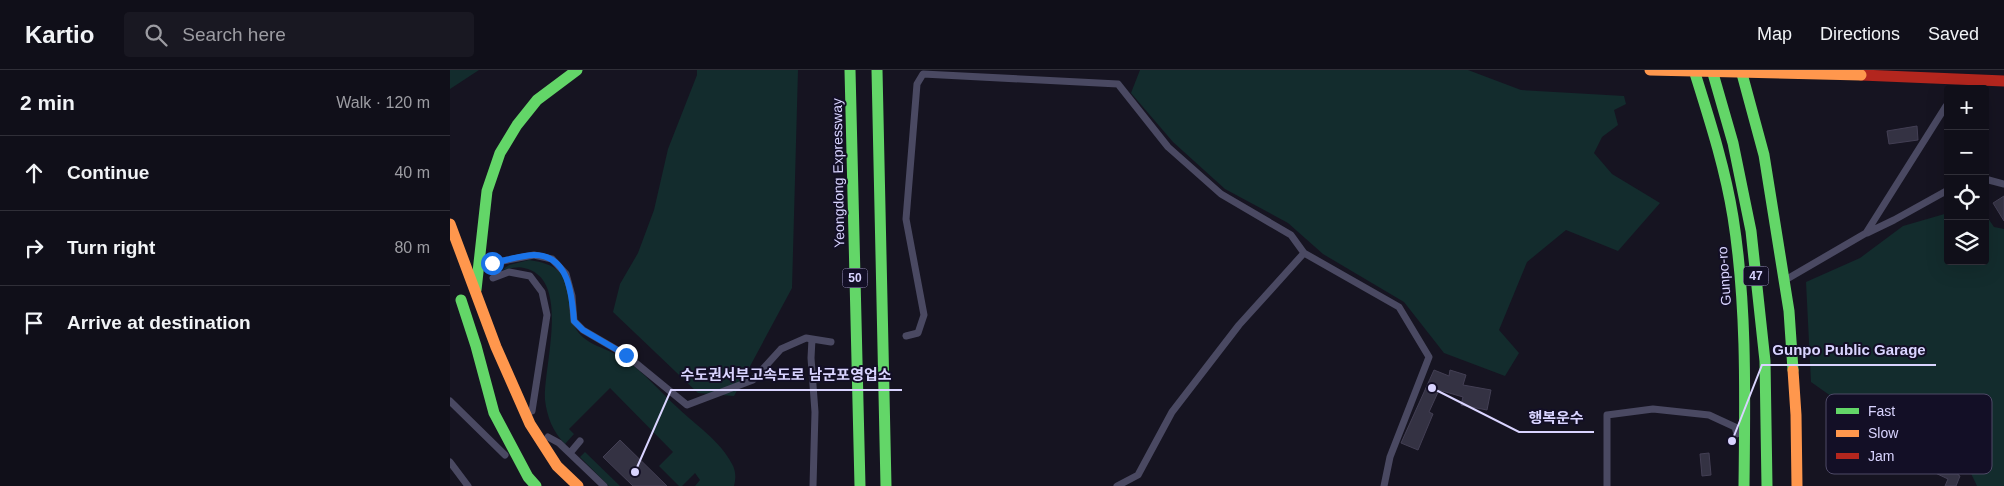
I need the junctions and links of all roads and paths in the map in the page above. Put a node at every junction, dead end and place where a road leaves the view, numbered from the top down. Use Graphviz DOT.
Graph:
graph roads {
  1 [pos="577,70"];
  2 [pos="850,70"];
  3 [pos="877,70"];
  4 [pos="1650,70"];
  5 [pos="1694,70"];
  6 [pos="1712,70"];
  7 [pos="1726,70"];
  8 [pos="1741,70"];
  9 [pos="2004,80"];
  10 [pos="1731,84"];
  11 [pos="1944,109"];
  12 [pos="1989,180"];
  13 [pos="2004,184"];
  14 [pos="1944,192"];
  15 [pos="450,224"];
  16 [pos="1866,233"];
  17 [pos="1304,253"];
  18 [pos="492,263"];
  19 [pos="493,278"];
  20 [pos="1784,281"];
  21 [pos="458,294"];
  22 [pos="475,295"];
  23 [pos="906,336"];
  24 [pos="812,339"];
  25 [pos="831,342"];
  26 [pos="450,401"];
  27 [pos="532,427"];
  28 [pos="580,441"];
  29 [pos="570,453"];
  30 [pos="1744,455"];
  31 [pos="450,462"];
  32 [pos="528,477"];
  33 [pos="468,486"];
  34 [pos="536,486"];
  35 [pos="578,486"];
  36 [pos="604,486"];
  37 [pos="812,486"];
  38 [pos="860,486"];
  39 [pos="886,486"];
  40 [pos="1117,486"];
  41 [pos="1384,486"];
  42 [pos="1606,486"];
  43 [pos="1744,486"];
  44 [pos="1767,486"];
  45 [pos="1797,486"];
  1 -- 22 [label="main road"];
  2 -- 38 [label="main road, Yeongdong Expressway / 50"];
  3 -- 39 [label="main road, 50"];
  4 -- 9 [label="main road, bridge"];
  5 -- 30 [label="main road, Gunpo-ro / 47"];
  6 -- 44 [label="main road, 47"];
  7 -- 10 [label="main road"];
  8 -- 20 [label="main road, 47"];
  11 -- 16 [label="lane"];
  12 -- 13 [label="lane"];
  14 -- 16 [label="lane"];
  15 -- 22 [label="main road"];
  16 -- 20 [label="lane"];
  17 -- 23 [label="lane"];
  17 -- 40 [label="lane"];
  17 -- 41 [label="lane"];
  18 -- 24 [label="lane"];
  19 -- 27 [label="lane"];
  20 -- 45 [label="main road, 47"];
  21 -- 32 [label="main road"];
  22 -- 27 [label="main road"];
  24 -- 25 [label="lane"];
  24 -- 37 [label="lane"];
  26 -- 32 [label="lane"];
  27 -- 29 [label="lane"];
  27 -- 35 [label="main road"];
  28 -- 29 [label="lane"];
  29 -- 36 [label="lane"];
  30 -- 42 [label="lane"];
  30 -- 43 [label="main road, Gunpo-ro / 47"];
  31 -- 33 [label="lane"];
  32 -- 34 [label="main road"];
}
